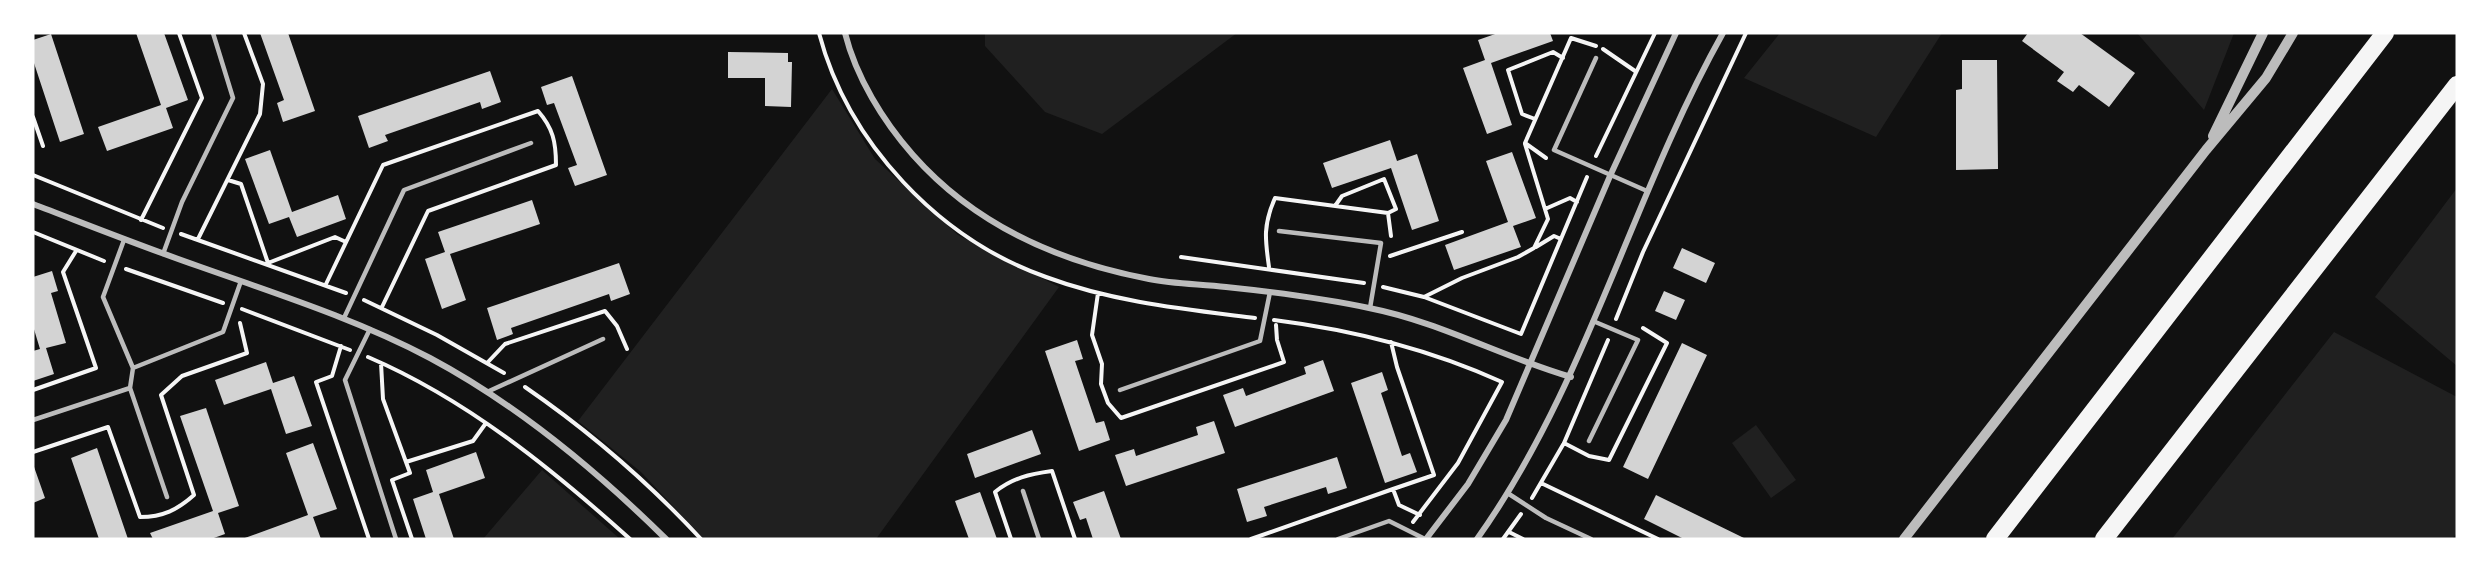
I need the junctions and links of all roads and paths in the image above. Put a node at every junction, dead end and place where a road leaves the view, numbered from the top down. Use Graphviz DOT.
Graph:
graph roads {
  1 [pos="179,33"];
  2 [pos="213,33"];
  3 [pos="244,33"];
  4 [pos="844,33"];
  5 [pos="1654,33"];
  6 [pos="1676,33"];
  7 [pos="1723,33"];
  8 [pos="1746,33"];
  9 [pos="2263,33"];
  10 [pos="2293,33"];
  11 [pos="2385,33"];
  12 [pos="1596,57"];
  13 [pos="1563,58"];
  14 [pos="2457,85"];
  15 [pos="33,117"];
  16 [pos="1535,119"];
  17 [pos="531,143"];
  18 [pos="1525,143"];
  19 [pos="43,146"];
  20 [pos="2206,150"];
  21 [pos="1592,167"];
  22 [pos="1610,176"];
  23 [pos="228,180"];
  24 [pos="1647,191"];
  25 [pos="1576,202"];
  26 [pos="33,204"];
  27 [pos="1335,206"];
  28 [pos="1545,209"];
  29 [pos="1388,213"];
  30 [pos="141,220"];
  31 [pos="1279,231"];
  32 [pos="1462,232"];
  33 [pos="1561,238"];
  34 [pos="198,239"];
  35 [pos="124,240"];
  36 [pos="346,242"];
  37 [pos="1534,248"];
  38 [pos="76,251"];
  39 [pos="163,254"];
  40 [pos="1389,256"];
  41 [pos="1181,257"];
  42 [pos="241,281"];
  43 [pos="1374,285"];
  44 [pos="1270,292"];
  45 [pos="1424,297"];
  46 [pos="1370,308"];
  47 [pos="344,318"];
  48 [pos="1616,318"];
  49 [pos="1593,321"];
  50 [pos="1625,321"];
  51 [pos="1634,324"];
  52 [pos="370,329"];
  53 [pos="1612,329"];
  54 [pos="603,339"];
  55 [pos="1391,341"];
  56 [pos="341,346"];
  57 [pos="627,349"];
  58 [pos="488,362"];
  59 [pos="381,363"];
  60 [pos="1531,365"];
  61 [pos="133,368"];
  62 [pos="1571,377"];
  63 [pos="130,388"];
  64 [pos="33,390"];
  65 [pos="1119,390"];
  66 [pos="487,392"];
  67 [pos="33,420"];
  68 [pos="486,423"];
  69 [pos="1588,441"];
  70 [pos="1564,443"];
  71 [pos="406,462"];
  72 [pos="1541,483"];
  73 [pos="1393,489"];
  74 [pos="1023,491"];
  75 [pos="1509,494"];
  76 [pos="167,497"];
  77 [pos="1526,505"];
  78 [pos="1420,515"];
  79 [pos="1509,532"];
  80 [pos="369,539"];
  81 [pos="396,539"];
  82 [pos="412,539"];
  83 [pos="666,539"];
  84 [pos="1039,539"];
  85 [pos="1251,539"];
  86 [pos="1338,539"];
  87 [pos="1426,539"];
  88 [pos="1477,539"];
  89 [pos="1503,539"];
  90 [pos="1523,539"];
  91 [pos="1591,539"];
  92 [pos="1658,539"];
  93 [pos="1904,539"];
  94 [pos="1995,539"];
  95 [pos="2104,539"];
  1 -- 30 [label="path"];
  2 -- 39 [label="lane"];
  3 -- 23 [label="path"];
  4 -- 44 [label="street"];
  5 -- 21 [label="path"];
  6 -- 22 [label="street"];
  7 -- 24 [label="street"];
  8 -- 48 [label="path"];
  9 -- 20 [label="street"];
  10 -- 20 [label="street"];
  11 -- 94 [label="highway"];
  12 -- 21 [label="lane"];
  13 -- 16 [label="path"];
  14 -- 95 [label="highway"];
  15 -- 19 [label="path"];
  17 -- 47 [label="lane"];
  18 -- 28 [label="path"];
  20 -- 93 [label="street"];
  21 -- 22 [label="lane"];
  21 -- 25 [label="path"];
  22 -- 24 [label="lane"];
  22 -- 60 [label="street"];
  23 -- 34 [label="path"];
  23 -- 36 [label="path"];
  24 -- 49 [label="street"];
  25 -- 28 [label="path"];
  25 -- 33 [label="path"];
  26 -- 35 [label="street"];
  27 -- 29 [label="path"];
  28 -- 37 [label="path"];
  31 -- 43 [label="lane"];
  32 -- 40 [label="path"];
  33 -- 37 [label="path"];
  33 -- 45 [label="path"];
  35 -- 39 [label="street"];
  35 -- 61 [label="lane"];
  37 -- 45 [label="path"];
  38 -- 64 [label="path"];
  39 -- 42 [label="street"];
  41 -- 43 [label="path"];
  42 -- 47 [label="street"];
  42 -- 61 [label="lane"];
  43 -- 45 [label="path"];
  43 -- 46 [label="lane"];
  44 -- 46 [label="street"];
  44 -- 65 [label="lane"];
  46 -- 60 [label="street"];
  47 -- 52 [label="street"];
  48 -- 50 [label="path"];
  48 -- 53 [label="path"];
  49 -- 53 [label="lane"];
  49 -- 62 [label="street"];
  51 -- 70 [label="path"];
  52 -- 66 [label="street"];
  52 -- 81 [label="lane"];
  53 -- 69 [label="lane"];
  53 -- 70 [label="path"];
  54 -- 66 [label="lane"];
  55 -- 73 [label="path"];
  56 -- 80 [label="path"];
  57 -- 58 [label="path"];
  59 -- 71 [label="path"];
  60 -- 62 [label="street"];
  60 -- 87 [label="street"];
  61 -- 63 [label="lane"];
  62 -- 75 [label="street"];
  63 -- 67 [label="lane"];
  63 -- 76 [label="lane"];
  66 -- 83 [label="street"];
  68 -- 71 [label="path"];
  70 -- 72 [label="path"];
  71 -- 82 [label="path"];
  72 -- 77 [label="path"];
  72 -- 92 [label="path"];
  73 -- 78 [label="path"];
  73 -- 85 [label="path"];
  74 -- 84 [label="lane"];
  75 -- 77 [label="lane"];
  75 -- 88 [label="street"];
  77 -- 79 [label="path"];
  77 -- 91 [label="lane"];
  79 -- 89 [label="path"];
  79 -- 90 [label="path"];
  86 -- 87 [label="lane"];
}
